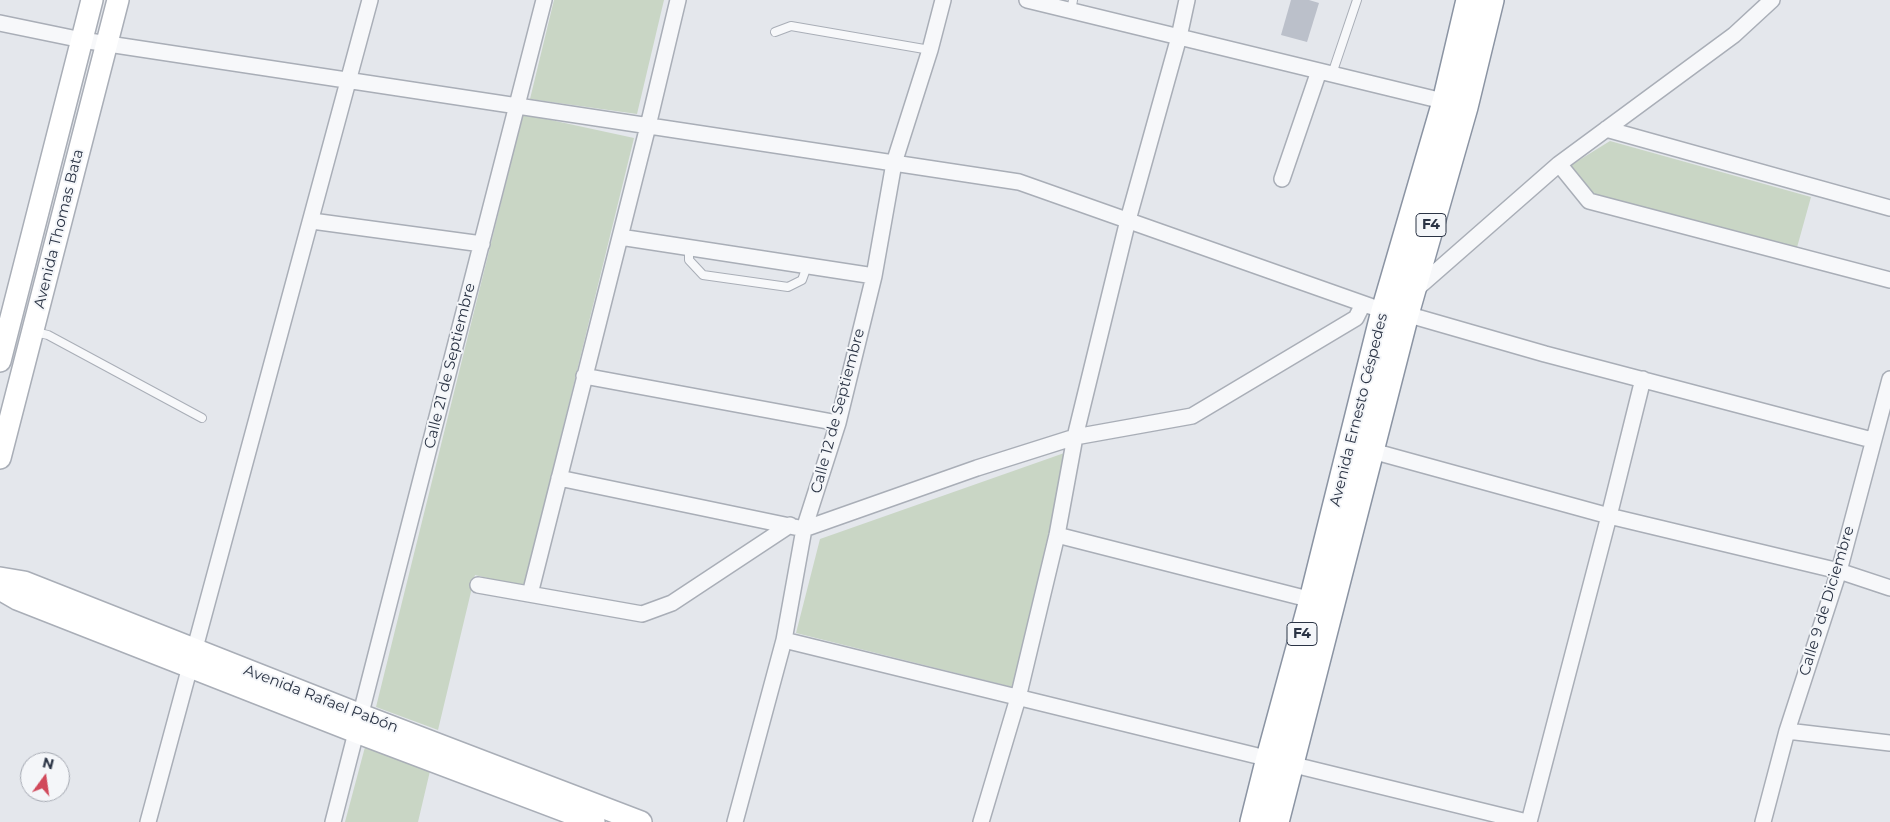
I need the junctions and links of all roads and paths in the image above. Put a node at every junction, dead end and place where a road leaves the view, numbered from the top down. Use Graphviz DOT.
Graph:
graph roads {
  1 [pos="92,0"];
  2 [pos="118,0"];
  3 [pos="370,0"];
  4 [pos="544,0"];
  5 [pos="678,0"];
  6 [pos="943,0"];
  7 [pos="1027,0"];
  8 [pos="1187,0"];
  9 [pos="1357,0"];
  10 [pos="1469,0"];
  11 [pos="1491,0"];
  12 [pos="1772,0"];
  13 [pos="1072,5"];
  14 [pos="0,23"];
  15 [pos="775,32"];
  16 [pos="1179,37"];
  17 [pos="82,40"];
  18 [pos="107,44"];
  19 [pos="930,50"];
  20 [pos="1326,73"];
  21 [pos="349,80"];
  22 [pos="1455,104"];
  23 [pos="517,106"];
  24 [pos="648,126"];
  25 [pos="1606,129"];
  26 [pos="894,163"];
  27 [pos="1559,164"];
  28 [pos="1282,179"];
  29 [pos="1890,208"];
  30 [pos="1128,220"];
  31 [pos="312,221"];
  32 [pos="620,237"];
  33 [pos="482,244"];
  34 [pos="689,248"];
  35 [pos="807,266"];
  36 [pos="874,276"];
  37 [pos="1890,280"];
  38 [pos="1391,306"];
  39 [pos="4,325"];
  40 [pos="33,331"];
  41 [pos="0,361"];
  42 [pos="584,376"];
  43 [pos="1643,379"];
  44 [pos="1890,379"];
  45 [pos="202,418"];
  46 [pos="838,423"];
  47 [pos="1074,437"];
  48 [pos="1872,440"];
  49 [pos="1360,448"];
  50 [pos="0,458"];
  51 [pos="559,478"];
  52 [pos="1609,516"];
  53 [pos="797,527"];
  54 [pos="1057,535"];
  55 [pos="1839,571"];
  56 [pos="0,578"];
  57 [pos="478,585"];
  58 [pos="1890,588"];
  59 [pos="0,589"];
  60 [pos="530,594"];
  61 [pos="1312,600"];
  62 [pos="784,640"];
  63 [pos="193,658"];
  64 [pos="1018,698"];
  65 [pos="359,724"];
  66 [pos="1786,731"];
  67 [pos="1890,743"];
  68 [pos="1280,761"];
  69 [pos="148,822"];
  70 [pos="334,822"];
  71 [pos="594,822"];
  72 [pos="641,822"];
  73 [pos="734,822"];
  74 [pos="981,822"];
  75 [pos="1253,822"];
  76 [pos="1276,822"];
  77 [pos="1528,822"];
  78 [pos="1763,822"];
  1 -- 17 [label="main road, Avenida Thomas Bata"];
  2 -- 18 [label="main road, Avenida Thomas Bata"];
  3 -- 21 [label="street"];
  4 -- 23 [label="street, Calle 21 de Septiembre"];
  5 -- 24 [label="street"];
  6 -- 19 [label="street, Calle 12 de Septiembre"];
  7 -- 13 [label="street"];
  8 -- 16 [label="street"];
  9 -- 20 [label="lane"];
  10 -- 22 [label="highway, Avenida Ernesto Céspedes / F4"];
  11 -- 22 [label="highway, Avenida Ernesto Céspedes / F4"];
  12 -- 25 [label="street"];
  13 -- 16 [label="street"];
  14 -- 17 [label="street"];
  15 -- 19 [label="lane"];
  16 -- 20 [label="street"];
  16 -- 30 [label="street"];
  17 -- 18 [label="street"];
  17 -- 39 [label="main road, Avenida Thomas Bata"];
  18 -- 21 [label="street"];
  18 -- 40 [label="main road, Avenida Thomas Bata"];
  19 -- 26 [label="street, Calle 12 de Septiembre"];
  20 -- 22 [label="street"];
  20 -- 28 [label="street"];
  21 -- 23 [label="street"];
  21 -- 31 [label="street"];
  22 -- 38 [label="highway, Avenida Ernesto Céspedes / F4"];
  23 -- 24 [label="street"];
  23 -- 33 [label="street, Calle 21 de Septiembre"];
  24 -- 26 [label="street"];
  24 -- 32 [label="street"];
  25 -- 27 [label="street"];
  25 -- 29 [label="street"];
  26 -- 30 [label="street"];
  26 -- 36 [label="street, Calle 12 de Septiembre"];
  27 -- 37 [label="street"];
  27 -- 38 [label="street"];
  30 -- 38 [label="street"];
  30 -- 47 [label="street"];
  31 -- 33 [label="street"];
  31 -- 63 [label="street"];
  32 -- 34 [label="street"];
  32 -- 42 [label="street"];
  33 -- 65 [label="street, Calle 21 de Septiembre"];
  34 -- 35 [label="street"];
  34 -- 35 [label="lane"];
  35 -- 36 [label="street"];
  36 -- 46 [label="street, Calle 12 de Septiembre"];
  38 -- 43 [label="street"];
  38 -- 47 [label="street"];
  38 -- 49 [label="highway, Avenida Ernesto Céspedes / F4"];
  39 -- 41 [label="main road, Avenida Thomas Bata"];
  40 -- 45 [label="lane"];
  40 -- 50 [label="main road, Avenida Thomas Bata"];
  42 -- 46 [label="street"];
  42 -- 51 [label="street"];
  43 -- 48 [label="street"];
  43 -- 52 [label="street"];
  44 -- 48 [label="street, Calle 9 de Diciembre"];
  46 -- 53 [label="street, Calle 12 de Septiembre"];
  47 -- 53 [label="street"];
  47 -- 54 [label="street"];
  48 -- 55 [label="street, Calle 9 de Diciembre"];
  49 -- 52 [label="street"];
  49 -- 61 [label="highway, Avenida Ernesto Céspedes / F4"];
  49 -- 68 [label="highway, Avenida Ernesto Céspedes / F4"];
  51 -- 53 [label="street"];
  51 -- 60 [label="street"];
  52 -- 55 [label="street"];
  52 -- 77 [label="street"];
  53 -- 60 [label="street"];
  53 -- 62 [label="street, Calle 12 de Septiembre"];
  54 -- 61 [label="street"];
  54 -- 64 [label="street"];
  55 -- 58 [label="street"];
  55 -- 66 [label="street, Calle 9 de Diciembre"];
  56 -- 63 [label="main road, Avenida Rafael Pabón"];
  57 -- 60 [label="street"];
  59 -- 63 [label="main road, Avenida Rafael Pabón"];
  61 -- 68 [label="highway, Avenida Ernesto Céspedes / F4"];
  62 -- 64 [label="street"];
  62 -- 73 [label="street, Calle 12 de Septiembre"];
  63 -- 65 [label="main road, Avenida Rafael Pabón"];
  63 -- 69 [label="street"];
  64 -- 68 [label="street"];
  64 -- 74 [label="street"];
  65 -- 70 [label="street, Calle 21 de Septiembre"];
  65 -- 71 [label="main road, Avenida Rafael Pabón"];
  65 -- 72 [label="main road, Avenida Rafael Pabón"];
  66 -- 67 [label="street"];
  66 -- 78 [label="street, Calle 9 de Diciembre"];
  68 -- 75 [label="highway, Avenida Ernesto Céspedes / F4"];
  68 -- 76 [label="highway, Avenida Ernesto Céspedes / F4"];
  68 -- 77 [label="street"];
}
